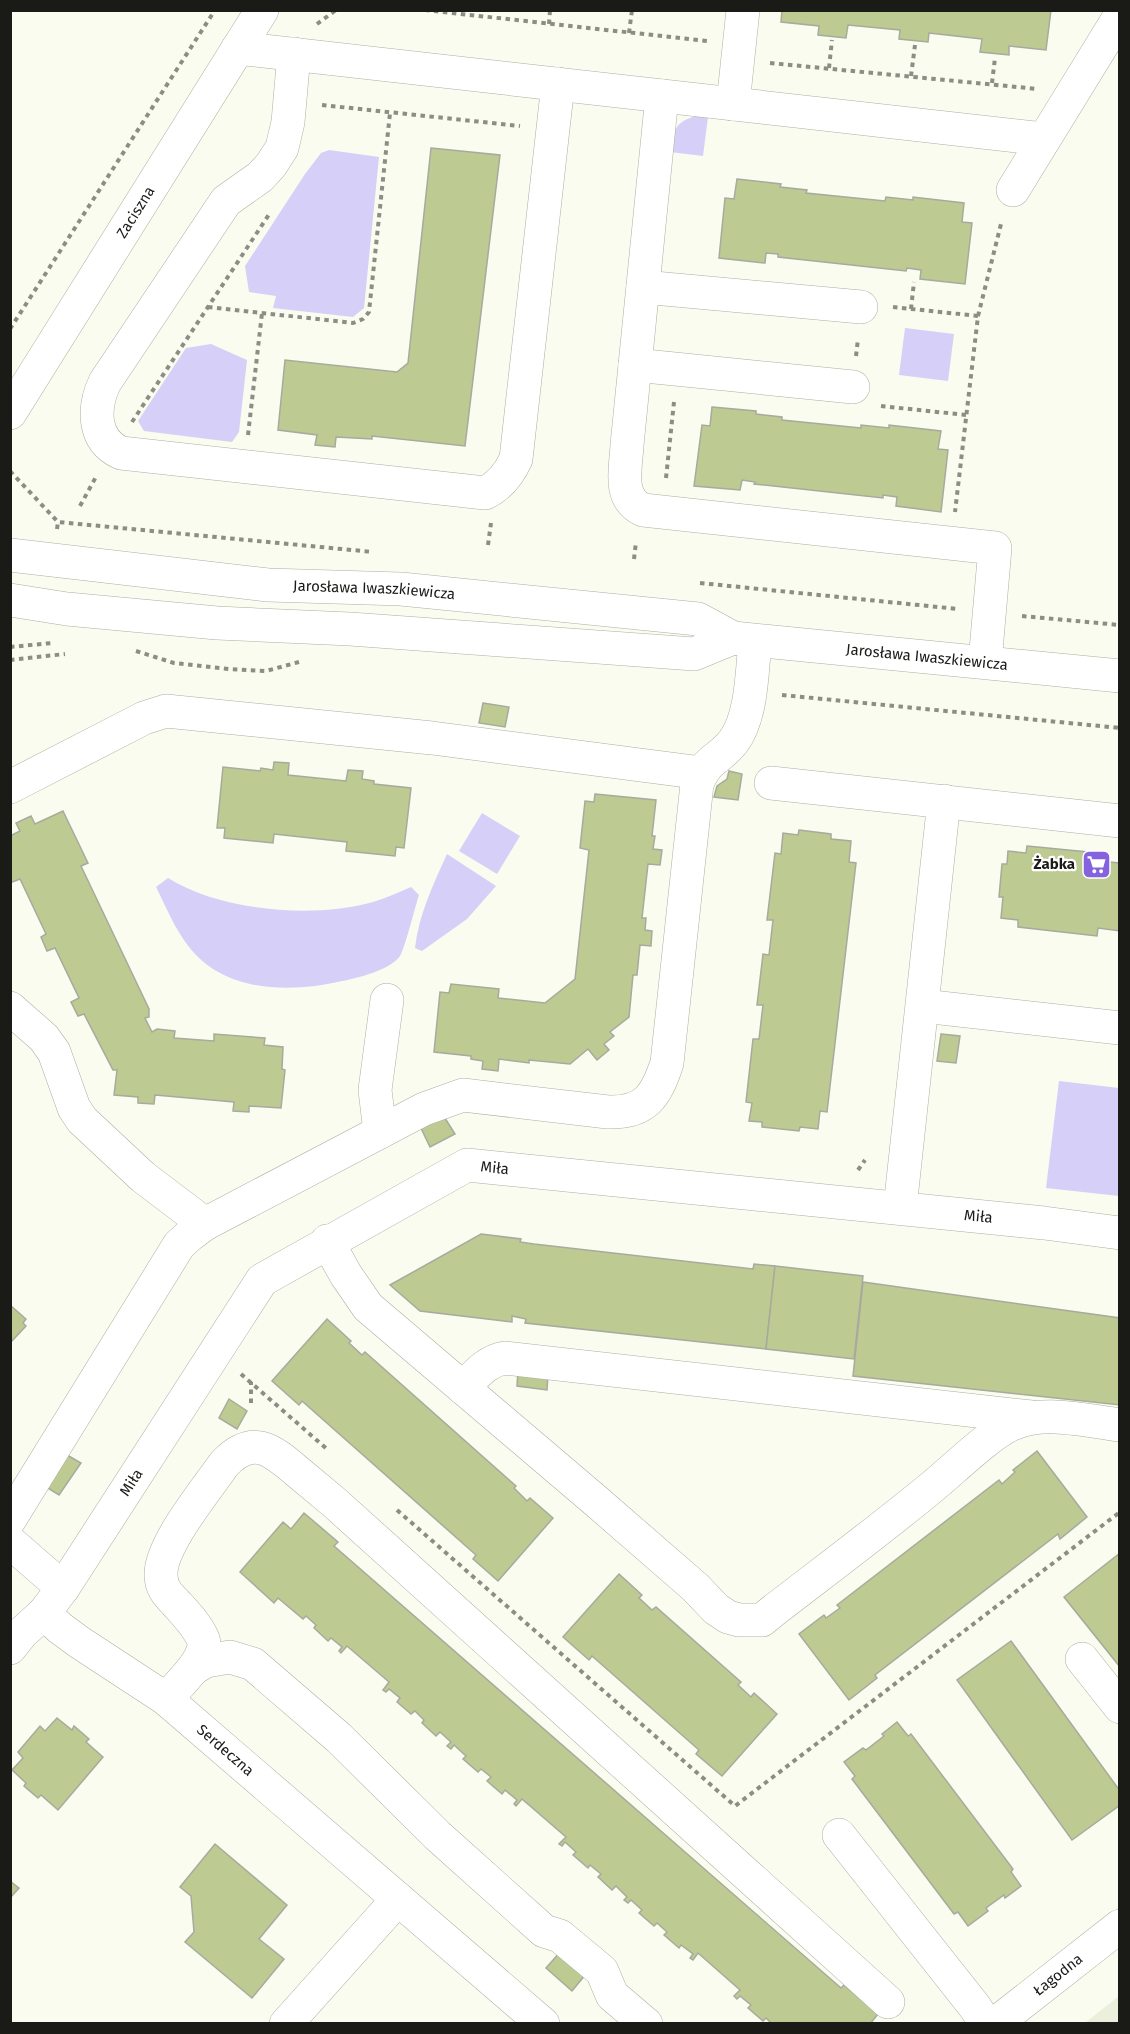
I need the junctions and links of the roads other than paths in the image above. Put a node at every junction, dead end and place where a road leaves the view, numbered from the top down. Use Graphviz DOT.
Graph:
graph roads {
  1 [pos="262,10"];
  2 [pos="743,10"];
  3 [pos="1119,16"];
  4 [pos="238,48"];
  5 [pos="294,54"];
  6 [pos="558,84"];
  7 [pos="662,96"];
  8 [pos="733,104"];
  9 [pos="1043,139"];
  10 [pos="1013,190"];
  11 [pos="643,287"];
  12 [pos="861,307"];
  13 [pos="635,365"];
  14 [pos="864,396"];
  15 [pos="10,413"];
  16 [pos="10,530"];
  17 [pos="10,555"];
  18 [pos="45,560"];
  19 [pos="10,600"];
  20 [pos="744,640"];
  21 [pos="985,662"];
  22 [pos="1119,676"];
  23 [pos="702,773"];
  24 [pos="771,783"];
  25 [pos="10,787"];
  26 [pos="944,801"];
  27 [pos="1119,821"];
  28 [pos="387,1000"];
  29 [pos="923,1006"];
  30 [pos="10,1008"];
  31 [pos="1119,1028"];
  32 [pos="380,1132"];
  33 [pos="900,1208"];
  34 [pos="205,1224"];
  35 [pos="1119,1233"];
  36 [pos="327,1241"];
  37 [pos="463,1389"];
  38 [pos="1035,1418"];
  39 [pos="1119,1425"];
  40 [pos="10,1519"];
  41 [pos="10,1542"];
  42 [pos="54,1600"];
  43 [pos="10,1648"];
  44 [pos="1082,1659"];
  45 [pos="194,1668"];
  46 [pos="166,1699"];
  47 [pos="1119,1707"];
  48 [pos="839,1835"];
  49 [pos="398,1899"];
  50 [pos="1119,1926"];
  51 [pos="888,2002"];
  52 [pos="286,2024"];
  53 [pos="543,2024"];
  54 [pos="646,2024"];
  55 [pos="986,2024"];
  56 [pos="995,2024"];
  1 -- 4 [label="street, Zaciszna"];
  2 -- 8 [label="street"];
  3 -- 9 [label="street"];
  4 -- 5 [label="street"];
  4 -- 15 [label="street, Zaciszna"];
  5 -- 6 [label="street"];
  5 -- 6 [label="street"];
  6 -- 7 [label="street"];
  7 -- 8 [label="street"];
  7 -- 11 [label="street"];
  8 -- 9 [label="street"];
  9 -- 10 [label="street"];
  11 -- 12 [label="street"];
  11 -- 13 [label="street"];
  13 -- 14 [label="street"];
  13 -- 21 [label="street"];
  16 -- 18 [label="street"];
  17 -- 18 [label="street, Jarosława Iwaszkiewicza"];
  18 -- 20 [label="street, Jarosława Iwaszkiewicza"];
  19 -- 20 [label="street, Jarosława Iwaszkiewicza"];
  20 -- 21 [label="street, Jarosława Iwaszkiewicza"];
  20 -- 23 [label="street"];
  21 -- 22 [label="street, Jarosława Iwaszkiewicza"];
  23 -- 25 [label="street"];
  23 -- 32 [label="street"];
  24 -- 26 [label="street"];
  26 -- 27 [label="street"];
  26 -- 29 [label="street"];
  28 -- 32 [label="street"];
  29 -- 31 [label="street"];
  29 -- 33 [label="street"];
  30 -- 34 [label="street"];
  32 -- 34 [label="street"];
  33 -- 35 [label="street, Miła"];
  33 -- 36 [label="street, Miła"];
  34 -- 40 [label="street"];
  36 -- 37 [label="street"];
  36 -- 42 [label="street, Miła"];
  37 -- 38 [label="street"];
  37 -- 38 [label="street"];
  38 -- 39 [label="street"];
  41 -- 42 [label="street, Serdeczna"];
  42 -- 43 [label="street"];
  42 -- 46 [label="street, Serdeczna"];
  44 -- 47 [label="street"];
  45 -- 46 [label="street"];
  45 -- 51 [label="street"];
  45 -- 54 [label="street"];
  46 -- 49 [label="street, Serdeczna"];
  48 -- 55 [label="street"];
  49 -- 52 [label="street"];
  49 -- 53 [label="street, Serdeczna"];
  50 -- 56 [label="street, Łagodna"];
}
